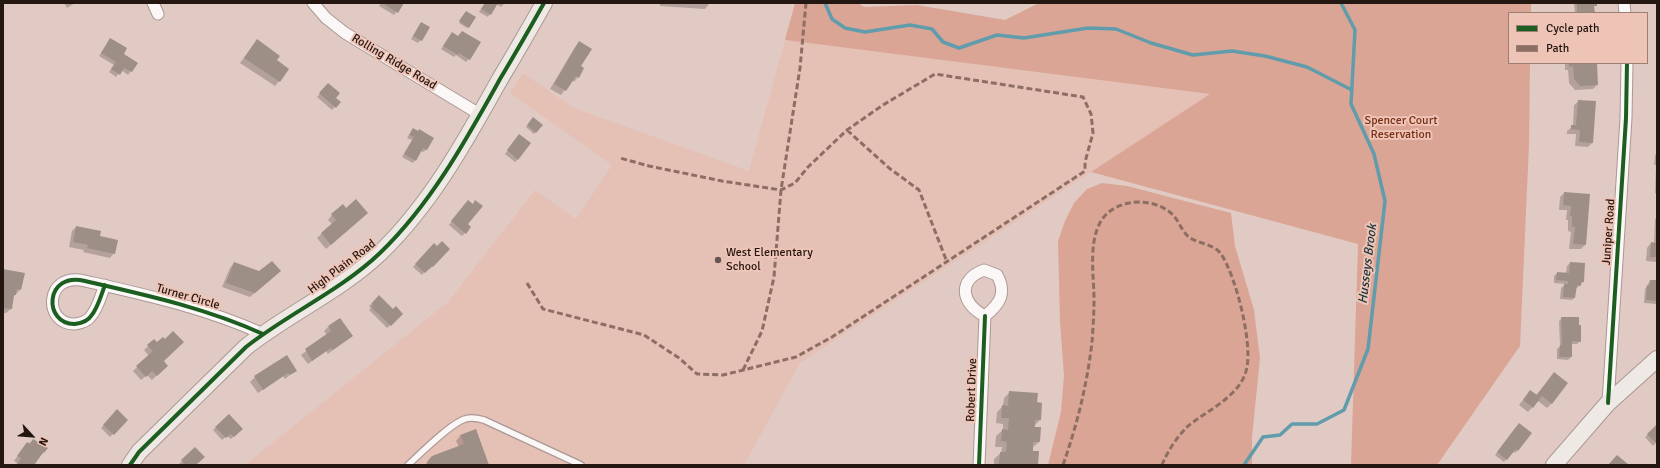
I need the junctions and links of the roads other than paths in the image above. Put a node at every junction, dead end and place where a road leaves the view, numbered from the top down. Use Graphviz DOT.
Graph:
graph roads {
  1 [pos="153,3"];
  2 [pos="313,3"];
  3 [pos="544,3"];
  4 [pos="158,14"];
  5 [pos="1627,64"];
  6 [pos="481,115"];
  7 [pos="105,285"];
  8 [pos="985,316"];
  9 [pos="263,334"];
  10 [pos="1657,359"];
  11 [pos="1608,403"];
  12 [pos="130,465"];
  13 [pos="408,465"];
  14 [pos="581,465"];
  15 [pos="979,465"];
  16 [pos="1554,465"];
  1 -- 4 [label="street"];
  2 -- 6 [label="street, Rolling Ridge Road"];
  3 -- 6 [label="street, High Plain Road"];
  5 -- 11 [label="street, Juniper Road"];
  6 -- 9 [label="street, High Plain Road"];
  7 -- 7 [label="street, Turner Circle"];
  7 -- 9 [label="street, Turner Circle"];
  8 -- 15 [label="street, Robert Drive"];
  9 -- 12 [label="street, High Plain Road"];
  10 -- 11 [label="street"];
  11 -- 16 [label="street"];
  13 -- 14 [label="lane"];
}
